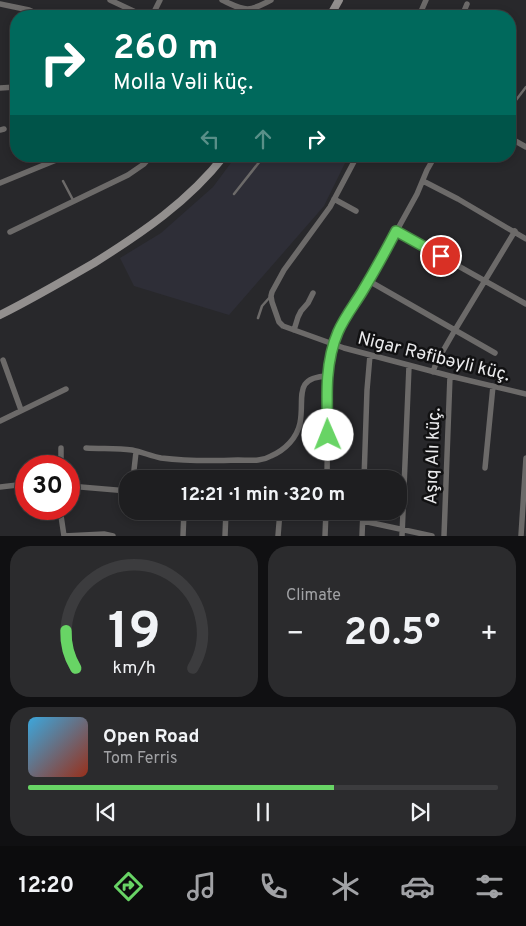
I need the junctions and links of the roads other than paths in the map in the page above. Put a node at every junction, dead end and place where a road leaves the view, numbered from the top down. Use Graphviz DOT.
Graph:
graph roads {
  1 [pos="110,0"];
  2 [pos="222,0"];
  3 [pos="271,0"];
  4 [pos="0,4"];
  5 [pos="468,4"];
  6 [pos="29,10"];
  7 [pos="131,10"];
  8 [pos="244,10"];
  9 [pos="465,10"];
  10 [pos="526,87"];
  11 [pos="516,100"];
  12 [pos="51,162"];
  13 [pos="146,162"];
  14 [pos="219,162"];
  15 [pos="259,162"];
  16 [pos="354,162"];
  17 [pos="432,162"];
  18 [pos="63,181"];
  19 [pos="423,181"];
  20 [pos="0,183"];
  21 [pos="234,194"];
  22 [pos="334,199"];
  23 [pos="74,201"];
  24 [pos="356,211"];
  25 [pos="396,231"];
  26 [pos="10,232"];
  27 [pos="514,232"];
  28 [pos="526,239"];
  29 [pos="485,280"];
  30 [pos="369,281"];
  31 [pos="312,293"];
  32 [pos="271,296"];
  33 [pos="526,304"];
  34 [pos="1,313"];
  35 [pos="258,318"];
  36 [pos="294,330"];
  37 [pos="456,330"];
  38 [pos="334,345"];
  39 [pos="495,353"];
  40 [pos="370,355"];
  41 [pos="3,360"];
  42 [pos="410,366"];
  43 [pos="433,372"];
  44 [pos="328,376"];
  45 [pos="450,376"];
  46 [pos="493,386"];
  47 [pos="66,390"];
  48 [pos="526,394"];
  49 [pos="22,410"];
  50 [pos="0,421"];
  51 [pos="61,448"];
  52 [pos="86,448"];
  53 [pos="136,452"];
  54 [pos="61,455"];
  55 [pos="526,458"];
  56 [pos="485,468"];
  57 [pos="135,470"];
  58 [pos="327,470"];
  59 [pos="364,470"];
  60 [pos="15,485"];
  61 [pos="0,487"];
  62 [pos="80,487"];
  63 [pos="119,490"];
  64 [pos="62,520"];
  65 [pos="184,520"];
  66 [pos="226,520"];
  67 [pos="279,520"];
  68 [pos="326,520"];
  69 [pos="362,521"];
  70 [pos="402,529"];
  71 [pos="64,536"];
  72 [pos="112,536"];
  73 [pos="183,536"];
  74 [pos="225,536"];
  75 [pos="278,536"];
  76 [pos="325,536"];
  77 [pos="362,536"];
  78 [pos="402,536"];
  79 [pos="432,536"];
  80 [pos="444,536"];
  81 [pos="521,536"];
  1 -- 7 [label="street"];
  2 -- 8 [label="street"];
  3 -- 8 [label="street"];
  4 -- 6 [label="street"];
  5 -- 9 [label="street"];
  10 -- 11 [label="lane"];
  12 -- 20 [label="street"];
  13 -- 23 [label="street"];
  14 -- 34 [label="main road"];
  15 -- 21 [label="lane"];
  16 -- 22 [label="street"];
  17 -- 19 [label="street"];
  18 -- 23 [label="lane"];
  19 -- 25 [label="street"];
  19 -- 27 [label="street"];
  22 -- 24 [label="street"];
  22 -- 32 [label="street"];
  23 -- 26 [label="street"];
  25 -- 29 [label="street"];
  25 -- 30 [label="street"];
  27 -- 28 [label="street"];
  27 -- 29 [label="street"];
  29 -- 33 [label="street"];
  29 -- 37 [label="street"];
  30 -- 37 [label="street"];
  30 -- 38 [label="street"];
  31 -- 36 [label="street"];
  32 -- 35 [label="lane"];
  32 -- 36 [label="street"];
  36 -- 38 [label="street, Nigar Rəfibəyli küç."];
  37 -- 39 [label="street"];
  37 -- 43 [label="street"];
  38 -- 40 [label="street, Nigar Rəfibəyli küç."];
  38 -- 44 [label="street"];
  40 -- 42 [label="street, Nigar Rəfibəyli küç."];
  40 -- 59 [label="street"];
  41 -- 49 [label="street"];
  42 -- 43 [label="street, Nigar Rəfibəyli küç."];
  42 -- 70 [label="street"];
  43 -- 45 [label="street, Nigar Rəfibəyli küç."];
  44 -- 53 [label="street"];
  44 -- 58 [label="street"];
  45 -- 46 [label="street, Nigar Rəfibəyli küç."];
  45 -- 80 [label="street, Aşıq Alı küç."];
  46 -- 48 [label="street, Nigar Rəfibəyli küç."];
  46 -- 56 [label="street"];
  47 -- 49 [label="street"];
  49 -- 50 [label="street"];
  51 -- 54 [label="street"];
  52 -- 53 [label="street"];
  53 -- 57 [label="street"];
  55 -- 81 [label="street"];
  60 -- 61 [label="street"];
  62 -- 63 [label="street"];
  64 -- 71 [label="street"];
  65 -- 73 [label="street"];
  66 -- 74 [label="street"];
  67 -- 75 [label="street"];
  68 -- 76 [label="street"];
  69 -- 70 [label="street"];
  69 -- 77 [label="street"];
  70 -- 78 [label="street"];
  70 -- 79 [label="street"];
  71 -- 72 [label="street"];
}
